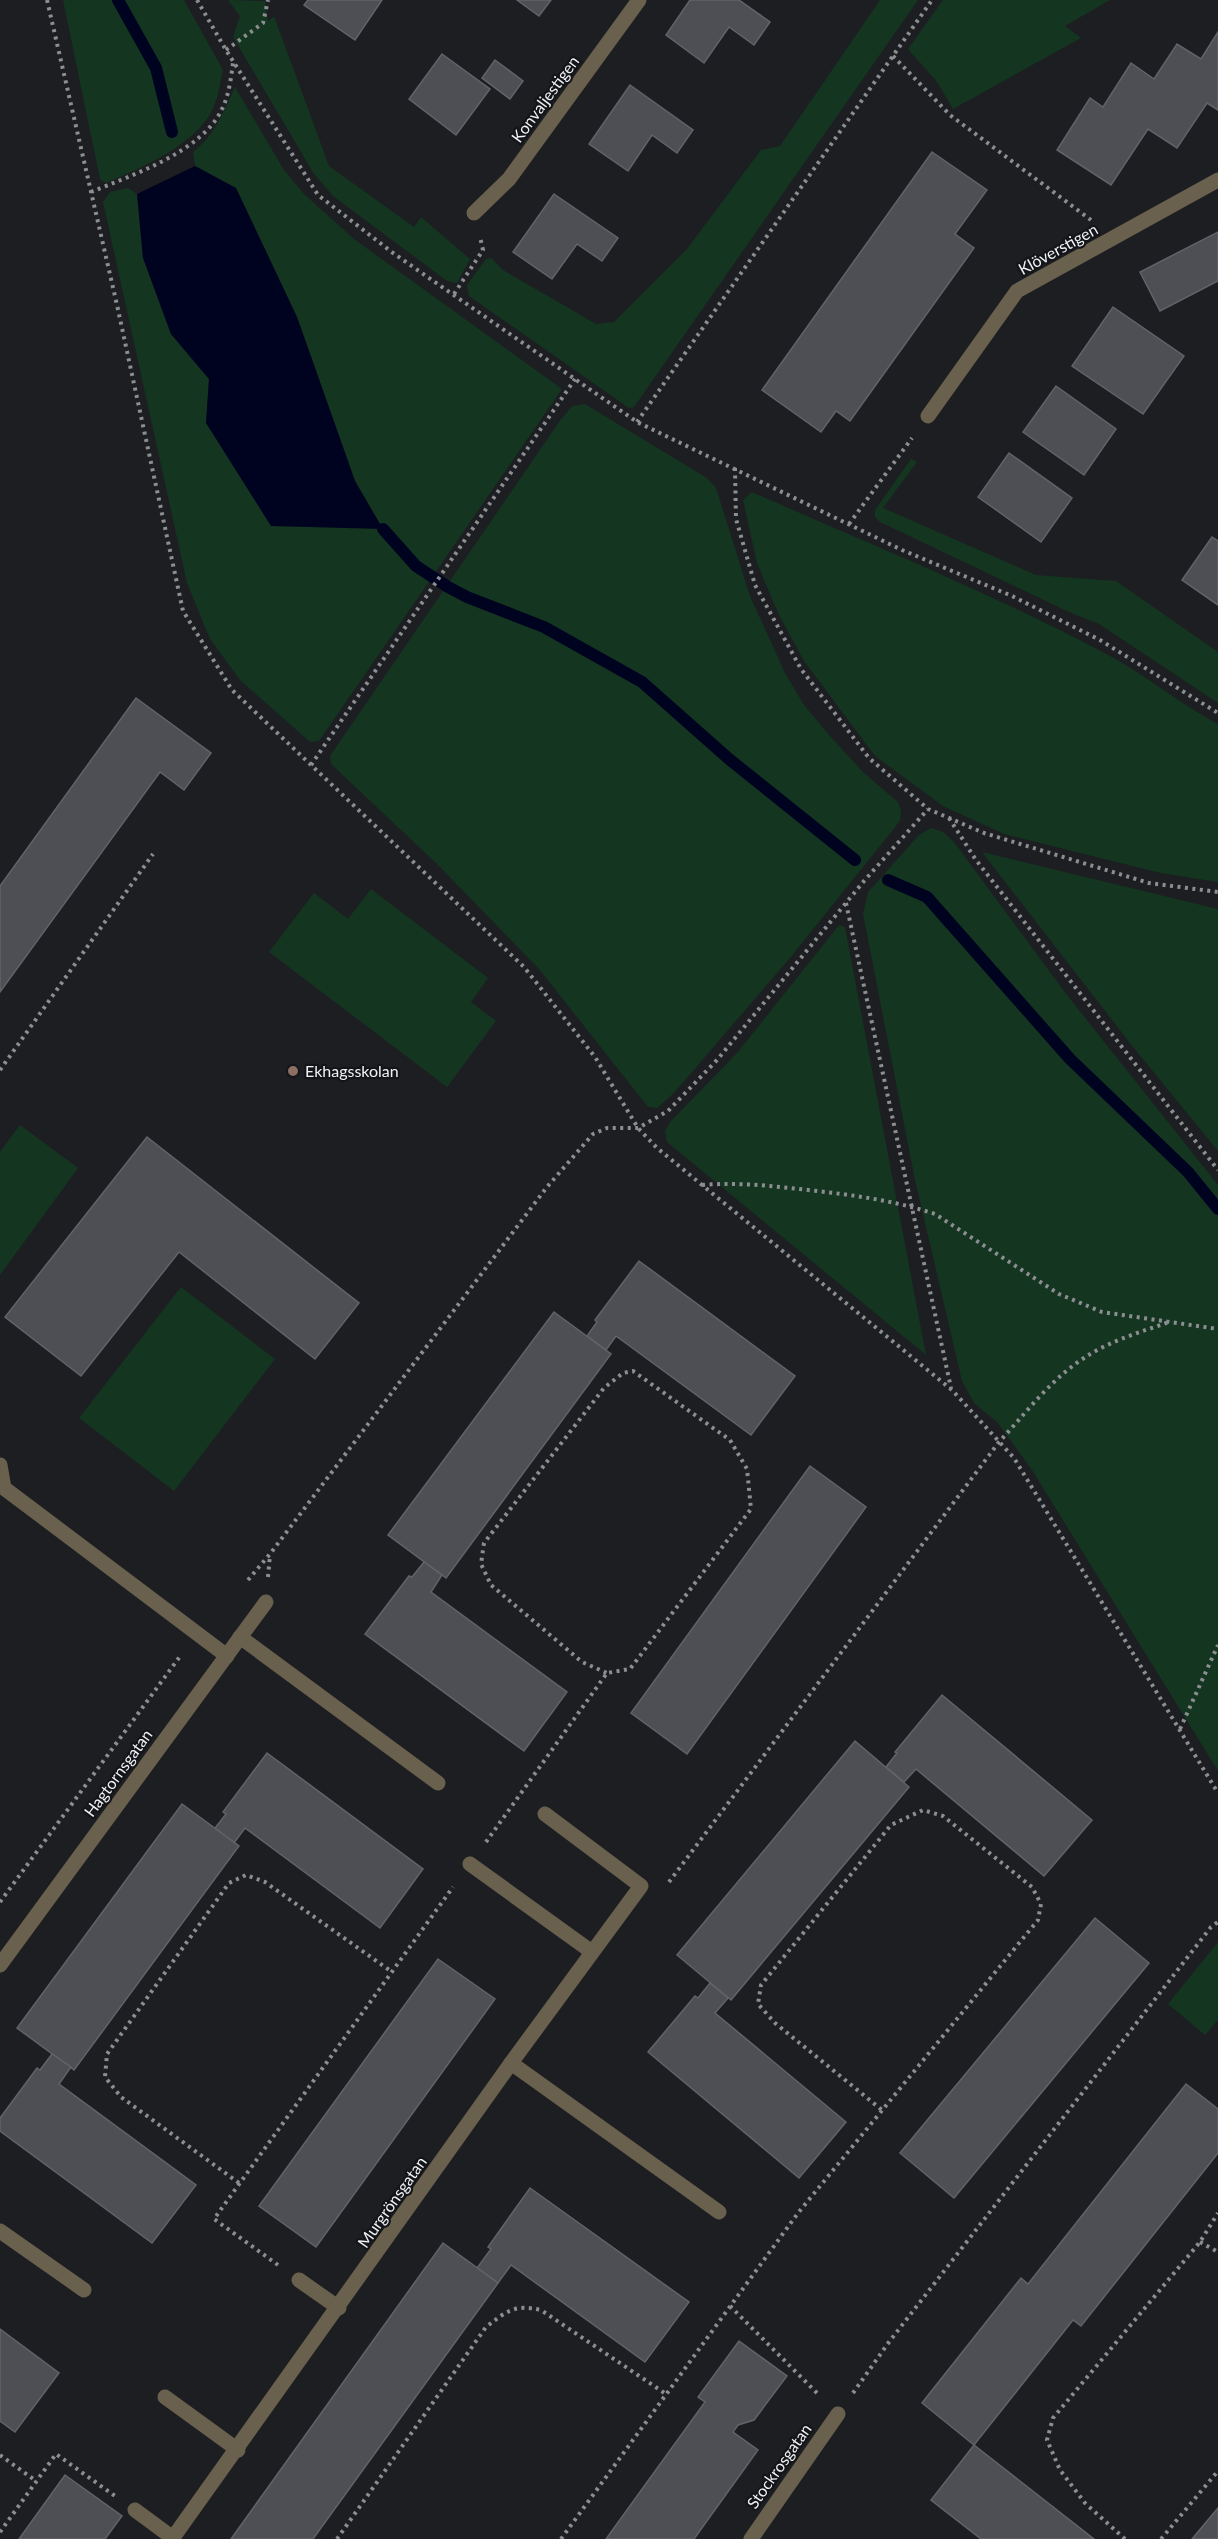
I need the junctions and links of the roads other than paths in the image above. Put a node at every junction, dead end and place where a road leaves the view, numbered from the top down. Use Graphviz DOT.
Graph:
graph roads {
  1 [pos="639,0"];
  2 [pos="1218,180"];
  3 [pos="474,213"];
  4 [pos="928,416"];
  5 [pos="0,1465"];
  6 [pos="266,1602"];
  7 [pos="240,1637"];
  8 [pos="227,1656"];
  9 [pos="438,1783"];
  10 [pos="545,1814"];
  11 [pos="470,1864"];
  12 [pos="592,1952"];
  13 [pos="0,1965"];
  14 [pos="511,2063"];
  15 [pos="720,2212"];
  16 [pos="0,2231"];
  17 [pos="298,2280"];
  18 [pos="84,2290"];
  19 [pos="339,2308"];
  20 [pos="165,2397"];
  21 [pos="838,2414"];
  22 [pos="238,2450"];
  23 [pos="135,2511"];
  24 [pos="173,2539"];
  25 [pos="750,2539"];
  1 -- 3 [label="street, Konvaljestigen"];
  2 -- 4 [label="street, Klöverstigen"];
  5 -- 8 [label="street"];
  6 -- 7 [label="street, Hagtornsgatan"];
  7 -- 8 [label="street, Hagtornsgatan"];
  7 -- 9 [label="street"];
  8 -- 13 [label="street, Hagtornsgatan"];
  10 -- 12 [label="street, Murgrönsgatan"];
  11 -- 12 [label="street"];
  12 -- 14 [label="street, Murgrönsgatan"];
  14 -- 15 [label="street"];
  14 -- 19 [label="street, Murgrönsgatan"];
  16 -- 18 [label="street"];
  17 -- 19 [label="street"];
  19 -- 22 [label="street, Murgrönsgatan"];
  20 -- 22 [label="street"];
  21 -- 25 [label="street, Stockrosgatan"];
  22 -- 24 [label="street, Murgrönsgatan"];
  23 -- 24 [label="street"];
}
